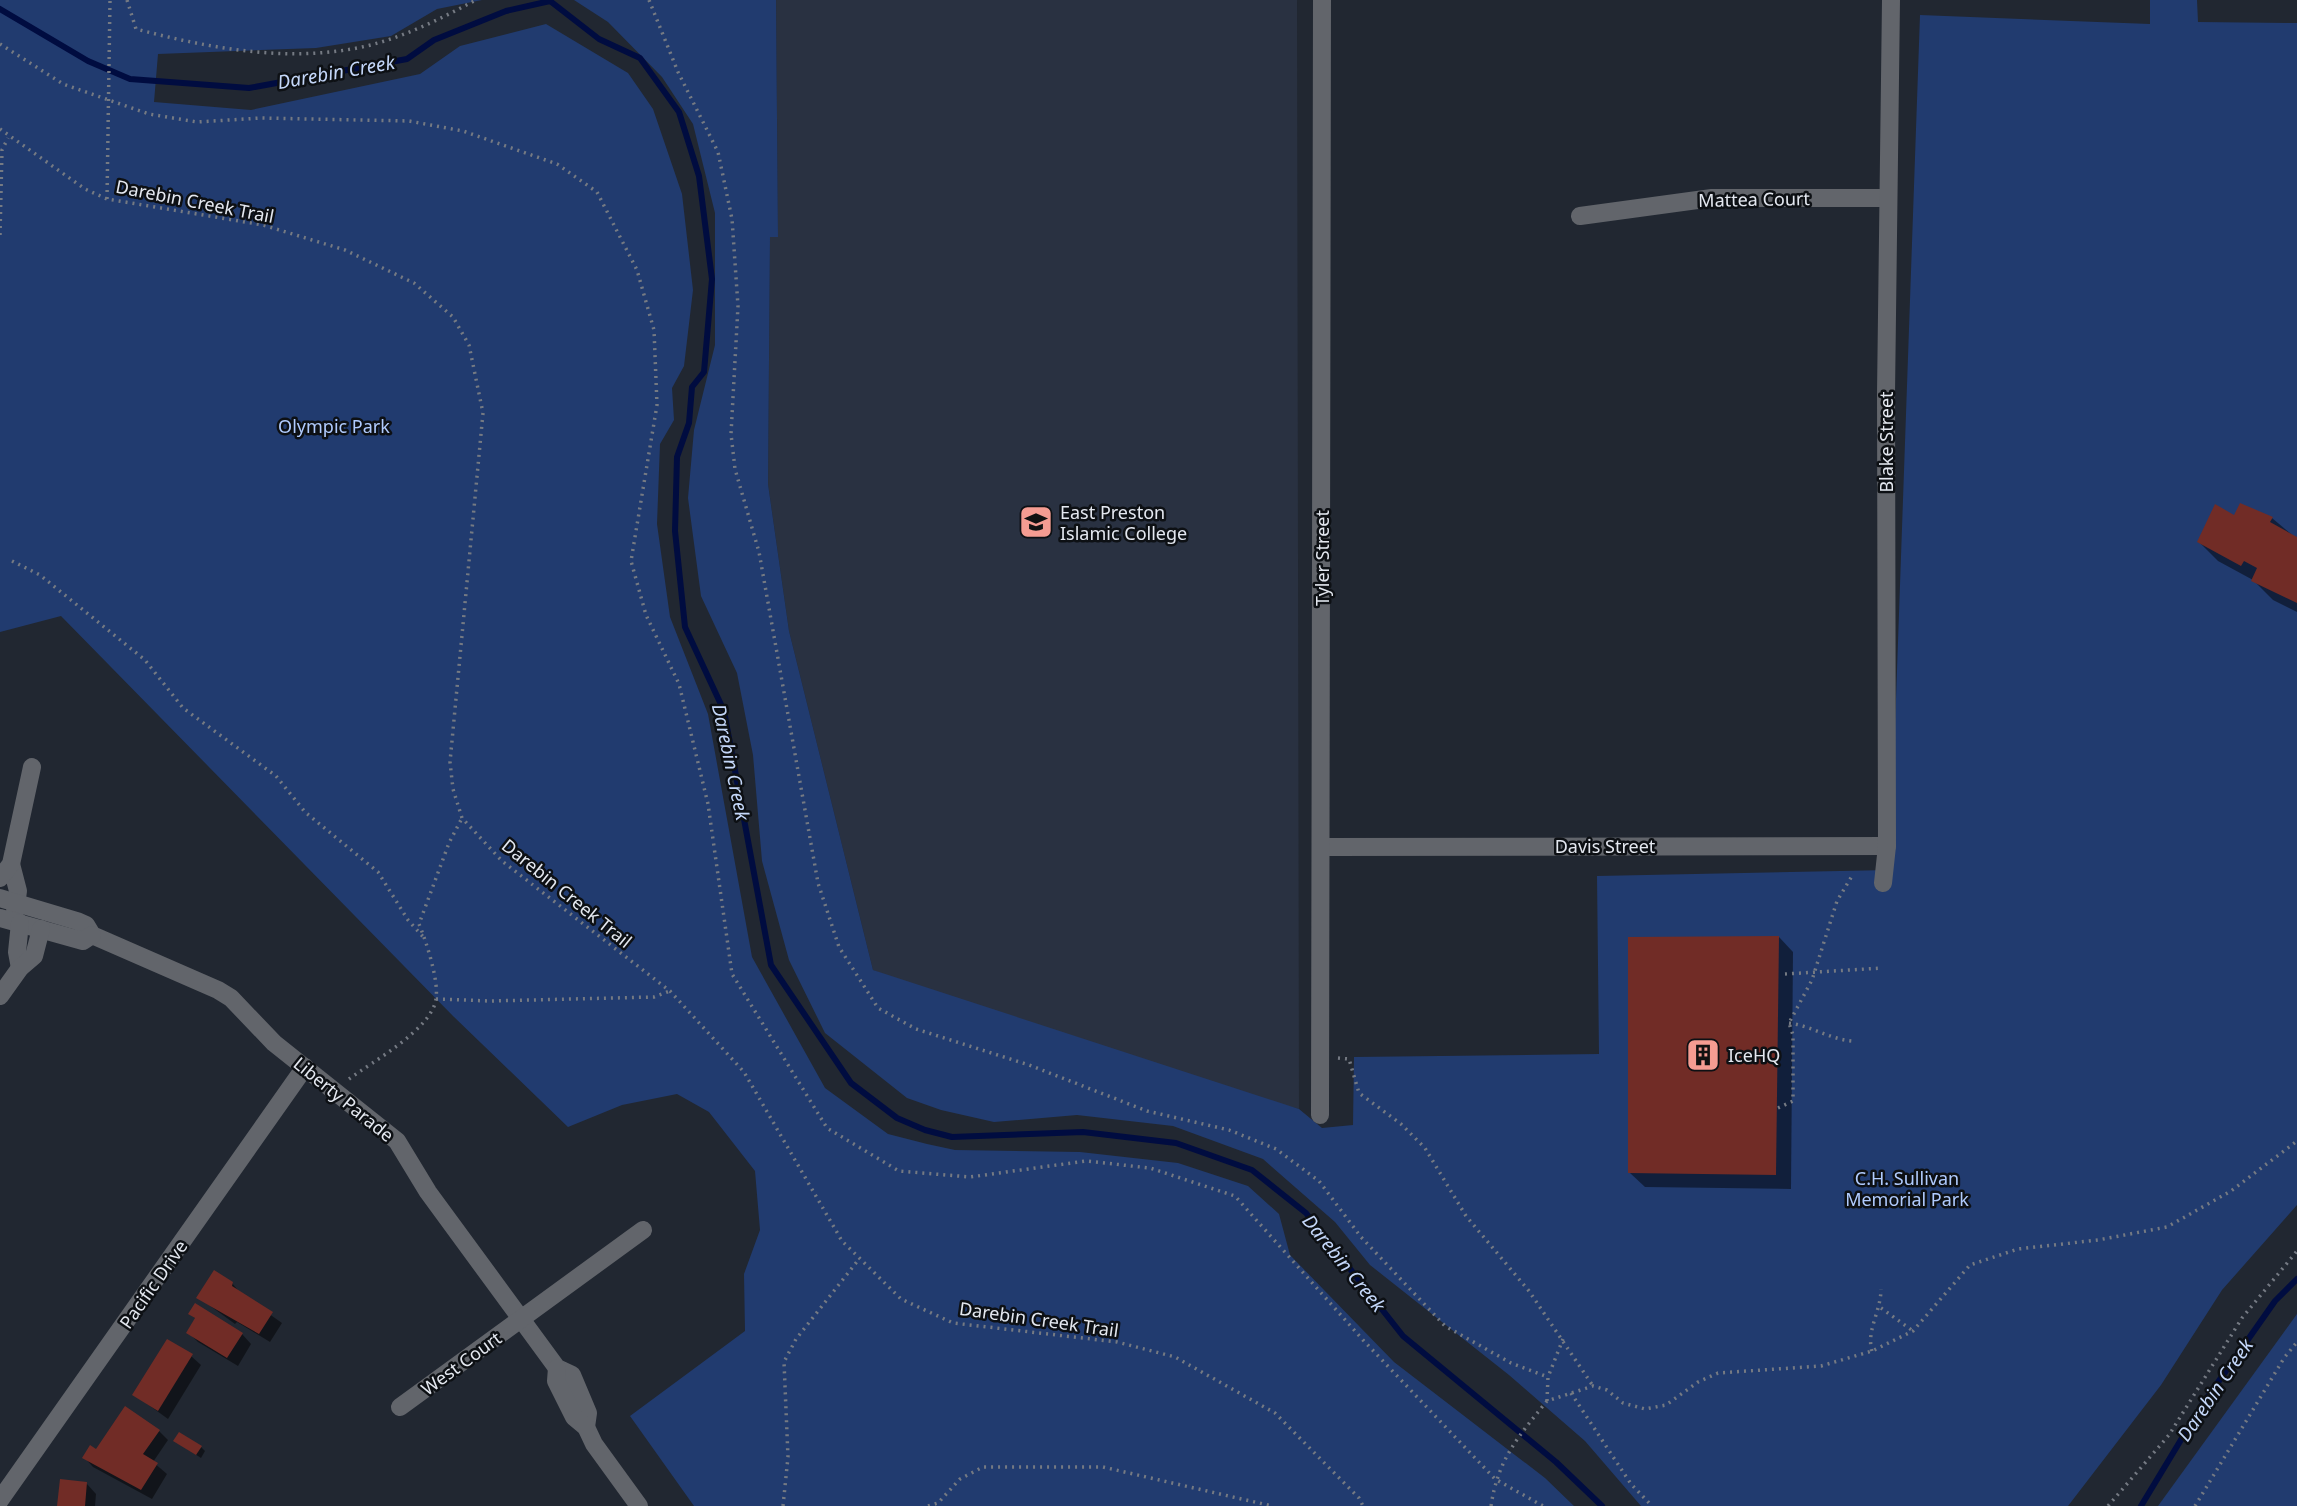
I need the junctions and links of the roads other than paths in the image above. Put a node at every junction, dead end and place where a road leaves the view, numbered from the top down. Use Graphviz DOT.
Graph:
graph roads {
  1 [pos="1322,0"];
  2 [pos="1891,0"];
  3 [pos="1888,198"];
  4 [pos="1580,216"];
  5 [pos="33,767"];
  6 [pos="1887,846"];
  7 [pos="1323,847"];
  8 [pos="5,871"];
  9 [pos="1883,883"];
  10 [pos="9,900"];
  11 [pos="11,921"];
  12 [pos="41,929"];
  13 [pos="92,935"];
  14 [pos="19,968"];
  15 [pos="0,996"];
  16 [pos="305,1067"];
  17 [pos="1320,1115"];
  18 [pos="643,1230"];
  19 [pos="521,1319"];
  20 [pos="400,1406"];
  21 [pos="0,1500"];
  22 [pos="639,1506"];
  1 -- 7 [label="street, Tyler Street"];
  2 -- 3 [label="street, Blake Street"];
  3 -- 4 [label="street, Mattea Court"];
  3 -- 6 [label="street, Blake Street"];
  5 -- 8 [label="street"];
  6 -- 7 [label="street, Davis Street"];
  6 -- 9 [label="street, Blake Street"];
  7 -- 17 [label="street, Tyler Street"];
  8 -- 10 [label="street"];
  10 -- 11 [label="street"];
  10 -- 13 [label="street, Liberty Parade"];
  11 -- 12 [label="street, Liberty Parade"];
  11 -- 14 [label="street"];
  12 -- 13 [label="street, Liberty Parade"];
  12 -- 14 [label="street"];
  13 -- 16 [label="street, Liberty Parade"];
  14 -- 15 [label="street"];
  16 -- 19 [label="street, Liberty Parade"];
  16 -- 21 [label="street, Pacific Drive"];
  18 -- 19 [label="street, West Court"];
  19 -- 20 [label="street, West Court"];
  19 -- 22 [label="street, Liberty Parade"];
}
